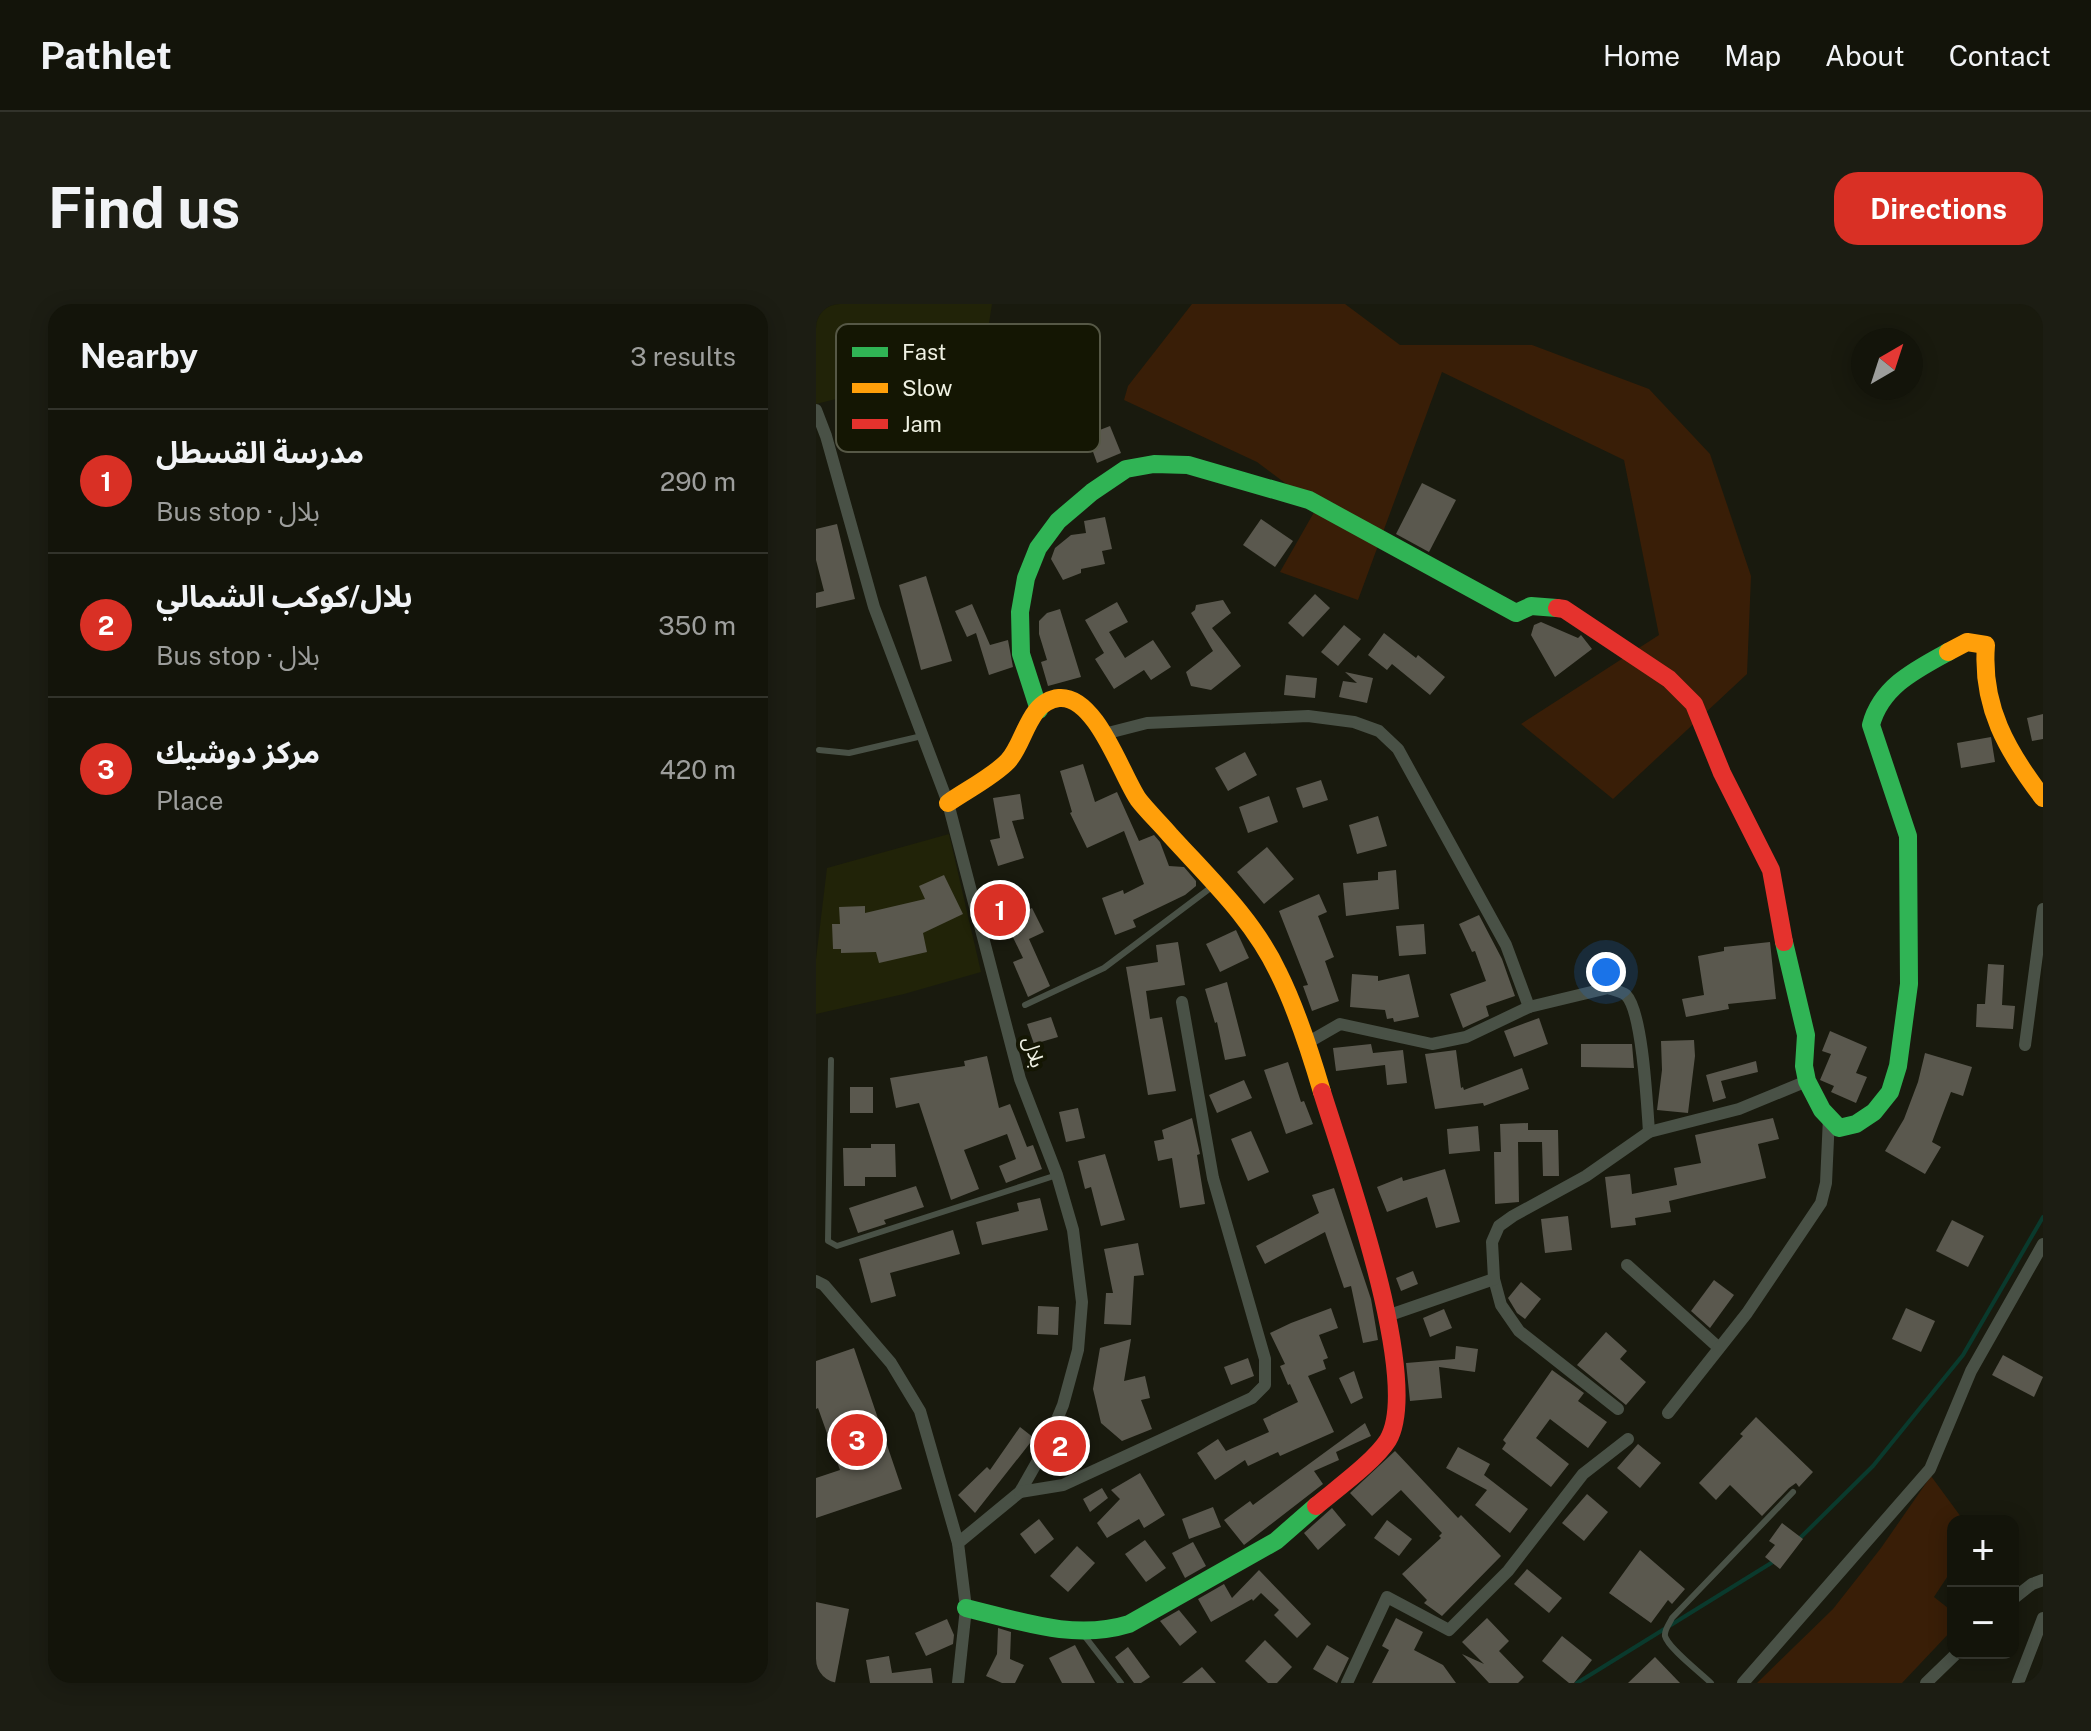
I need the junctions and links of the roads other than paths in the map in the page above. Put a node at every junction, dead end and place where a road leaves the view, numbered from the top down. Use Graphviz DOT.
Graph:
graph roads {
  1 [pos="816,410"];
  2 [pos="1039,710"];
  3 [pos="1104,734"];
  4 [pos="922,736"];
  5 [pos="819,750"];
  6 [pos="2043,798"];
  7 [pos="948,803"];
  8 [pos="1215,885"];
  9 [pos="2043,909"];
  10 [pos="1182,1002"];
  11 [pos="1025,1005"];
  12 [pos="1529,1007"];
  13 [pos="1307,1043"];
  14 [pos="2025,1045"];
  15 [pos="831,1060"];
  16 [pos="1807,1081"];
  17 [pos="1829,1117"];
  18 [pos="1649,1132"];
  19 [pos="1057,1175"];
  20 [pos="2043,1244"];
  21 [pos="1627,1265"];
  22 [pos="1494,1279"];
  23 [pos="816,1281"];
  24 [pos="1387,1316"];
  25 [pos="1719,1348"];
  26 [pos="1618,1409"];
  27 [pos="1668,1413"];
  28 [pos="1628,1439"];
  29 [pos="1020,1492"];
  30 [pos="1793,1492"];
  31 [pos="958,1543"];
  32 [pos="2043,1580"];
  33 [pos="2019,1594"];
  34 [pos="966,1608"];
  35 [pos="2043,1618"];
  36 [pos="1081,1631"];
  37 [pos="1951,1659"];
  38 [pos="958,1683"];
  39 [pos="1121,1683"];
  40 [pos="1347,1683"];
  41 [pos="1711,1683"];
  42 [pos="1743,1683"];
  43 [pos="1926,1683"];
  44 [pos="2018,1683"];
  1 -- 4 [label="street, بلال"];
  2 -- 3 [label="street"];
  2 -- 7 [label="street"];
  2 -- 16 [label="street"];
  3 -- 8 [label="street"];
  3 -- 12 [label="street"];
  4 -- 5 [label="lane"];
  4 -- 7 [label="street, بلال"];
  6 -- 17 [label="street"];
  7 -- 19 [label="street, بلال"];
  8 -- 11 [label="lane"];
  8 -- 13 [label="street"];
  9 -- 14 [label="street"];
  10 -- 29 [label="street"];
  12 -- 13 [label="street"];
  12 -- 18 [label="street"];
  13 -- 24 [label="street"];
  15 -- 19 [label="lane"];
  16 -- 17 [label="street"];
  16 -- 18 [label="street"];
  17 -- 25 [label="street"];
  18 -- 22 [label="street"];
  19 -- 29 [label="street, بلال"];
  20 -- 42 [label="street"];
  21 -- 25 [label="street"];
  22 -- 24 [label="street"];
  22 -- 26 [label="street"];
  23 -- 31 [label="street"];
  24 -- 36 [label="street"];
  25 -- 27 [label="street"];
  28 -- 40 [label="street"];
  29 -- 31 [label="street, بلال"];
  30 -- 41 [label="lane"];
  31 -- 34 [label="street"];
  32 -- 33 [label="street"];
  34 -- 36 [label="street"];
  34 -- 38 [label="street"];
  35 -- 44 [label="street"];
  36 -- 39 [label="lane"];
  37 -- 43 [label="street"];
}
